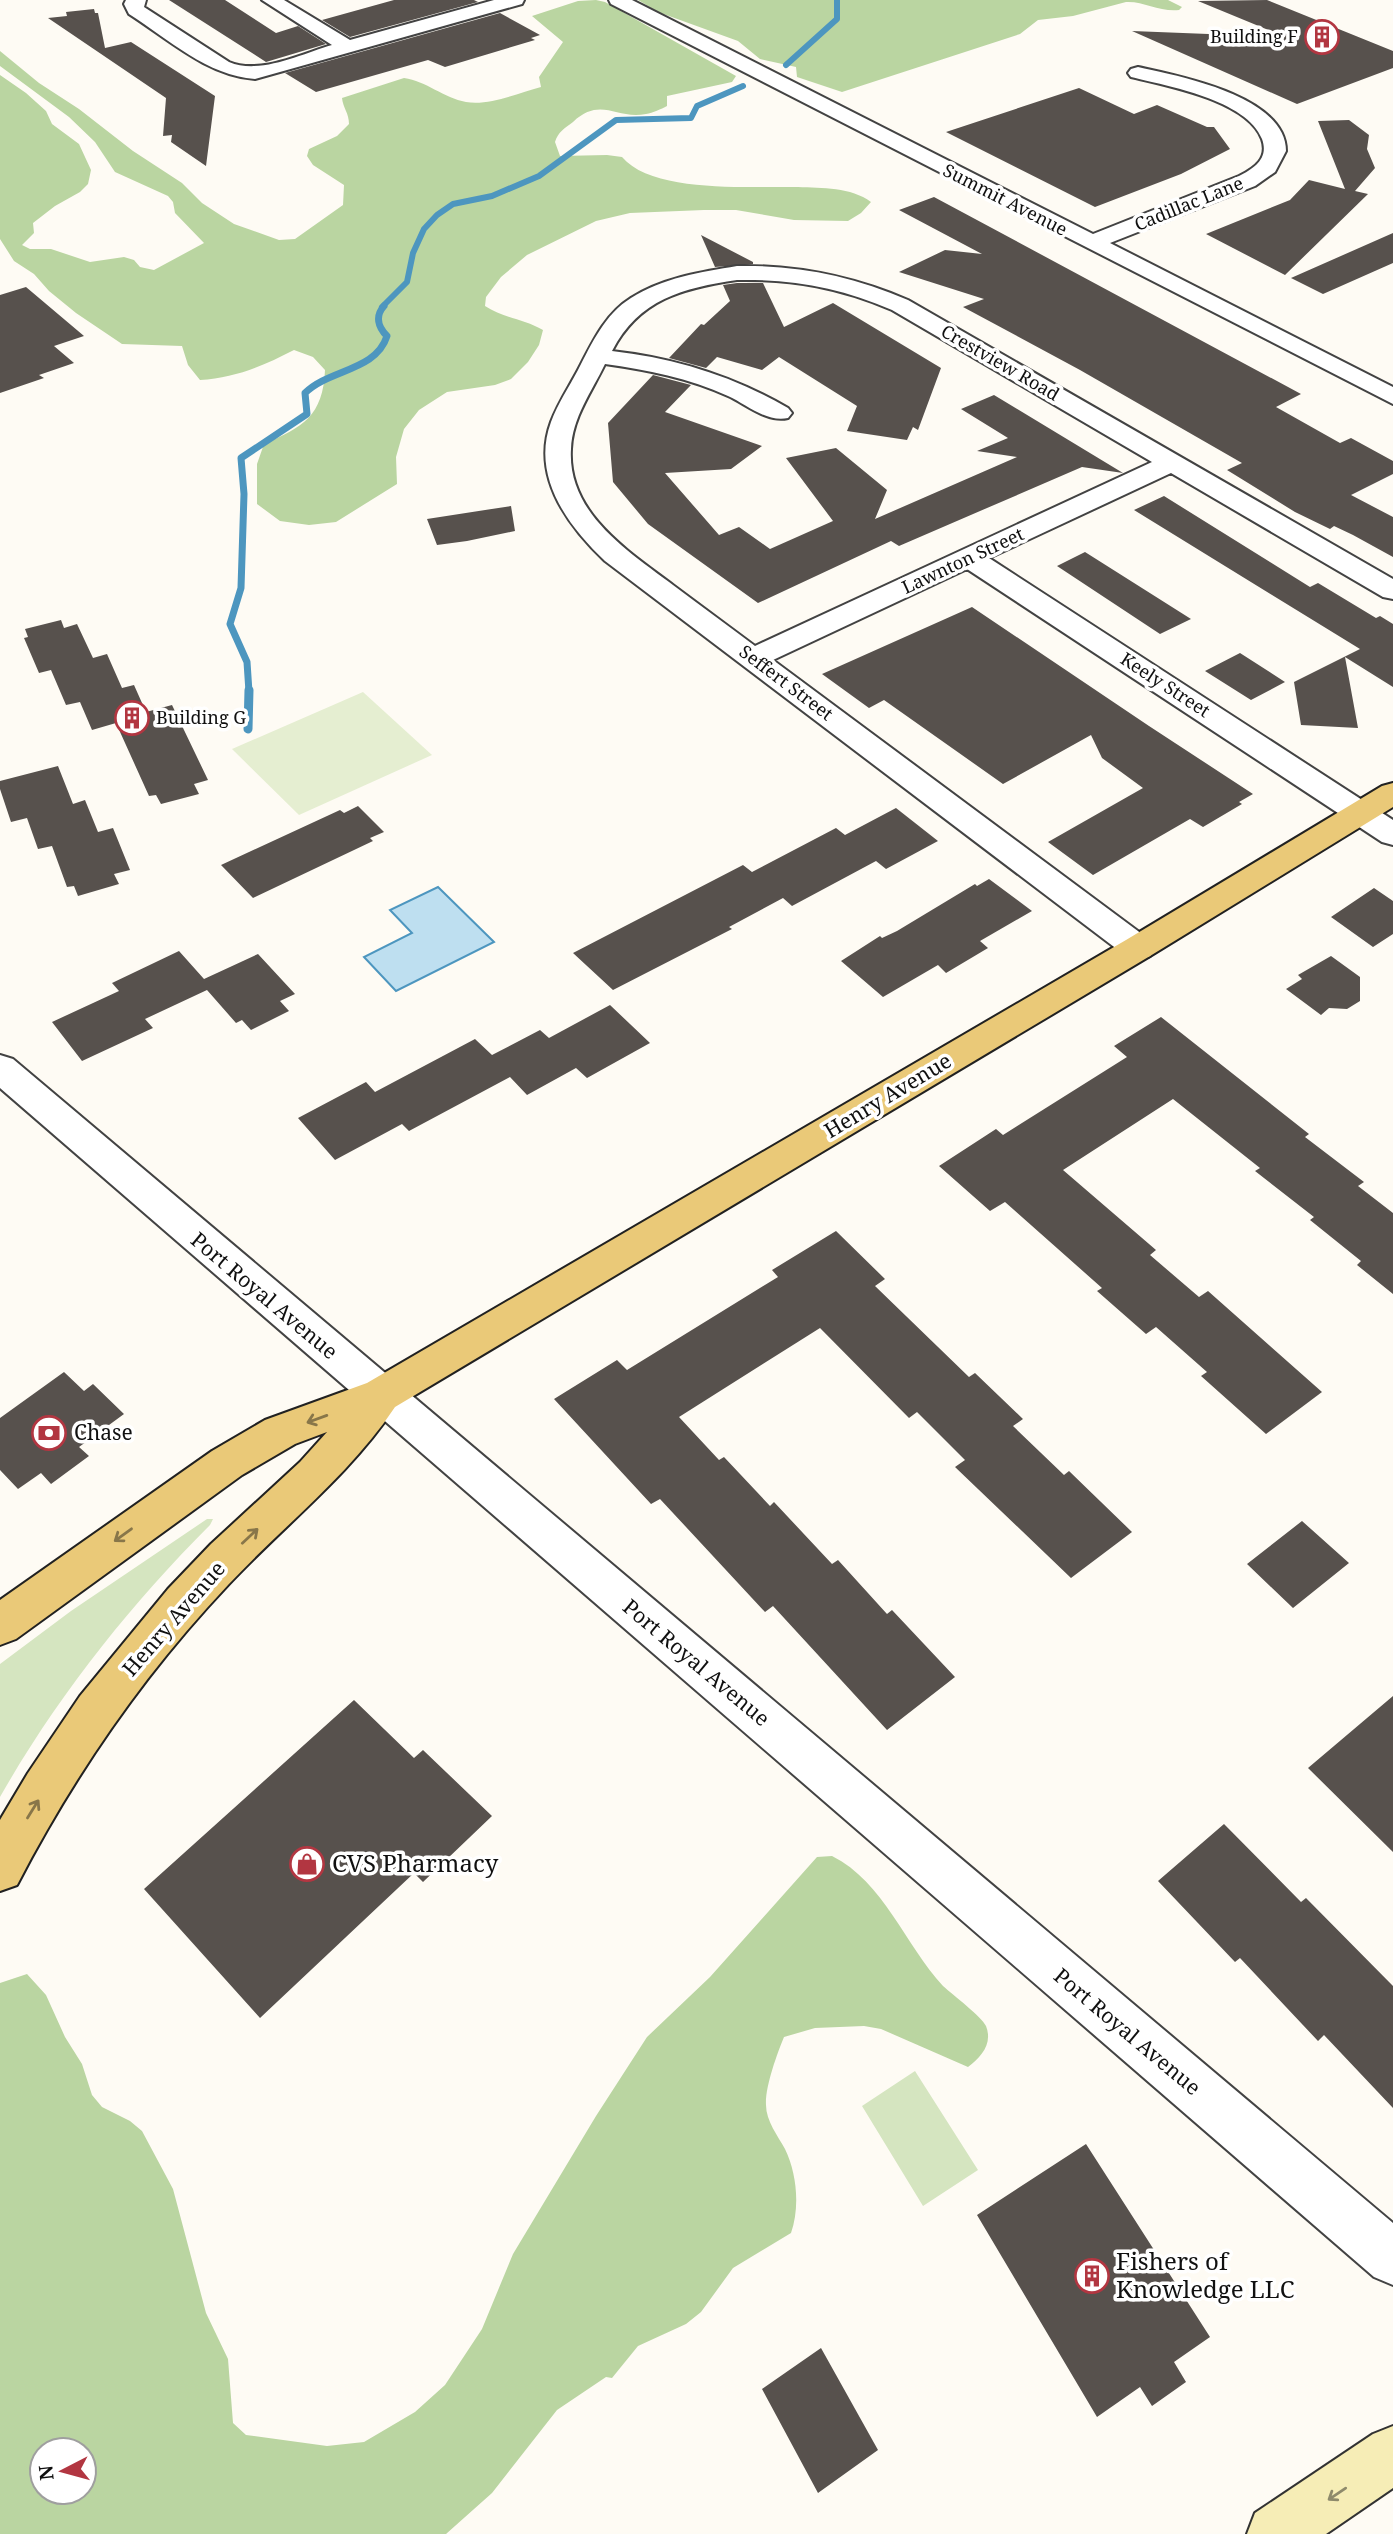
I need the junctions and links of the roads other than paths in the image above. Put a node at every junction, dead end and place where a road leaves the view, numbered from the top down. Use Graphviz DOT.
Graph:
graph roads {
  1 [pos="136,0"];
  2 [pos="271,0"];
  3 [pos="515,0"];
  4 [pos="618,0"];
  5 [pos="348,47"];
  6 [pos="1138,73"];
  7 [pos="1091,243"];
  8 [pos="597,356"];
  9 [pos="1393,397"];
  10 [pos="779,414"];
  11 [pos="1172,463"];
  12 [pos="970,558"];
  13 [pos="1393,591"];
  14 [pos="753,658"];
  15 [pos="1393,793"];
  16 [pos="1359,813"];
  17 [pos="1393,835"];
  18 [pos="1139,947"];
  19 [pos="0,1068"];
  20 [pos="381,1395"];
  21 [pos="0,1625"];
  22 [pos="0,1868"];
  23 [pos="1393,2258"];
  24 [pos="1393,2454"];
  25 [pos="1276,2534"];
  1 -- 5 [label="street"];
  2 -- 5 [label="street"];
  3 -- 5 [label="street"];
  4 -- 7 [label="street, Summit Avenue"];
  6 -- 7 [label="street, Cadillac Lane"];
  7 -- 9 [label="street, Summit Avenue"];
  8 -- 10 [label="street"];
  8 -- 11 [label="street, Crestview Road"];
  8 -- 14 [label="street, Seffert Street"];
  11 -- 12 [label="street, Lawnton Street"];
  11 -- 13 [label="street, Crestview Road"];
  12 -- 14 [label="street, Lawnton Street"];
  12 -- 16 [label="street, Keely Street"];
  14 -- 18 [label="street, Seffert Street"];
  15 -- 16 [label="main road, Henry Avenue"];
  16 -- 17 [label="street, Keely Street"];
  16 -- 18 [label="main road, Henry Avenue"];
  18 -- 20 [label="main road, Henry Avenue"];
  19 -- 20 [label="street, Port Royal Avenue"];
  20 -- 21 [label="main road, Henry Avenue, one-way"];
  22 -- 20 [label="main road, Henry Avenue, one-way"];
  20 -- 23 [label="street, Port Royal Avenue"];
  24 -- 25 [label="main road, one-way"];
}
